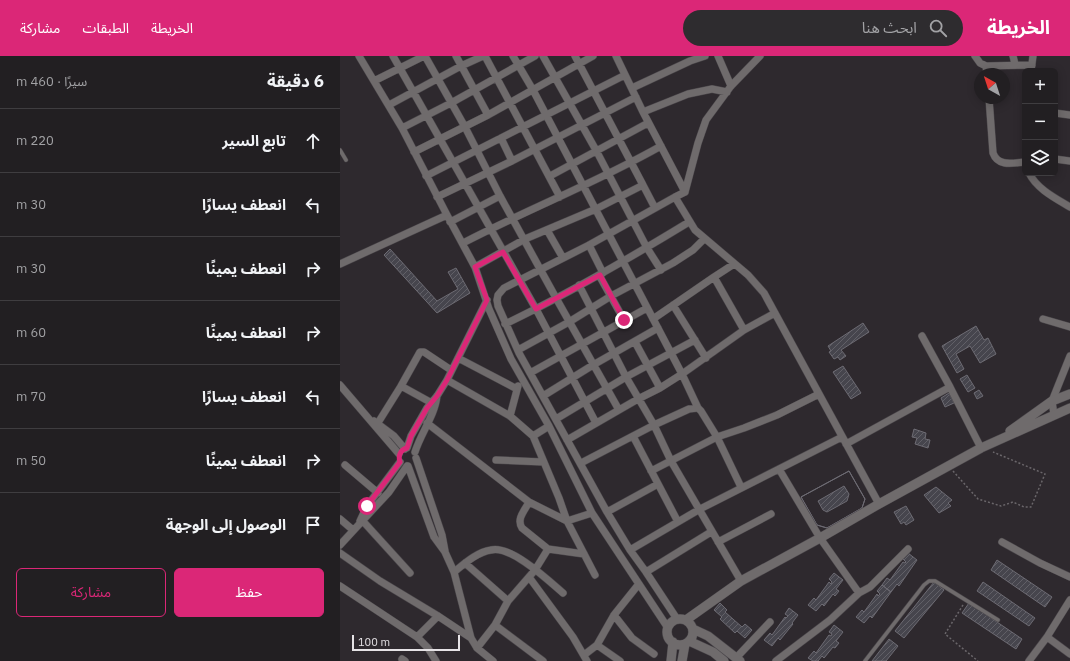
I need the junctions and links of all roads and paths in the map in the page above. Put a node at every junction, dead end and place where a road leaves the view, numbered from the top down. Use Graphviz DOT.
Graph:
graph roads {
  1 [pos="361,56"];
  2 [pos="393,56"];
  3 [pos="424,56"];
  4 [pos="456,56"];
  5 [pos="484,56"];
  6 [pos="513,56"];
  7 [pos="535,56"];
  8 [pos="543,56"];
  9 [pos="575,56"];
  10 [pos="593,56"];
  11 [pos="616,56"];
  12 [pos="705,56"];
  13 [pos="718,56"];
  14 [pos="760,56"];
  15 [pos="975,56"];
  16 [pos="1013,56"];
  17 [pos="1033,56"];
  18 [pos="688,59"];
  19 [pos="580,64"];
  20 [pos="1015,64"];
  21 [pos="519,65"];
  22 [pos="461,66"];
  23 [pos="986,66"];
  24 [pos="400,68"];
  25 [pos="1031,68"];
  26 [pos="626,75"];
  27 [pos="497,77"];
  28 [pos="554,78"];
  29 [pos="437,79"];
  30 [pos="374,81"];
  31 [pos="632,88"];
  32 [pos="729,89"];
  33 [pos="474,90"];
  34 [pos="533,90"];
  35 [pos="594,90"];
  36 [pos="414,91"];
  37 [pos="636,97"];
  38 [pos="452,103"];
  39 [pos="511,103"];
  40 [pos="569,103"];
  41 [pos="989,104"];
  42 [pos="388,105"];
  43 [pos="606,112"];
  44 [pos="643,112"];
  45 [pos="1058,113"];
  46 [pos="427,115"];
  47 [pos="488,115"];
  48 [pos="545,115"];
  49 [pos="1070,115"];
  50 [pos="648,123"];
  51 [pos="582,126"];
  52 [pos="465,127"];
  53 [pos="524,127"];
  54 [pos="402,128"];
  55 [pos="557,137"];
  56 [pos="440,138"];
  57 [pos="501,138"];
  58 [pos="620,139"];
  59 [pos="661,146"];
  60 [pos="536,149"];
  61 [pos="340,150"];
  62 [pos="477,150"];
  63 [pos="414,152"];
  64 [pos="597,152"];
  65 [pos="1058,159"];
  66 [pos="346,160"];
  67 [pos="512,161"];
  68 [pos="1070,161"];
  69 [pos="453,162"];
  70 [pos="1022,162"];
  71 [pos="632,163"];
  72 [pos="571,164"];
  73 [pos="489,172"];
  74 [pos="609,174"];
  75 [pos="426,176"];
  76 [pos="550,176"];
  77 [pos="1031,176"];
  78 [pos="464,184"];
  79 [pos="643,185"];
  80 [pos="583,186"];
  81 [pos="685,192"];
  82 [pos="500,196"];
  83 [pos="437,197"];
  84 [pos="560,197"];
  85 [pos="621,197"];
  86 [pos="675,197"];
  87 [pos="1070,206"];
  88 [pos="478,207"];
  89 [pos="655,208"];
  90 [pos="596,209"];
  91 [pos="513,217"];
  92 [pos="448,218"];
  93 [pos="632,221"];
  94 [pos="689,222"];
  95 [pos="490,229"];
  96 [pos="547,230"];
  97 [pos="608,234"];
  98 [pos="525,239"];
  99 [pos="704,239"];
  100 [pos="462,243"];
  101 [pos="589,245"];
  102 [pos="647,248"];
  103 [pos="503,252"];
  104 [pos="562,258"];
  105 [pos="623,261"];
  106 [pos="340,264"];
  107 [pos="734,264"];
  108 [pos="475,267"];
  109 [pos="541,269"];
  110 [pos="661,270"];
  111 [pos="601,274"];
  112 [pos="714,277"];
  113 [pos="519,281"];
  114 [pos="635,284"];
  115 [pos="579,285"];
  116 [pos="611,296"];
  117 [pos="556,298"];
  118 [pos="487,300"];
  119 [pos="673,305"];
  120 [pos="647,308"];
  121 [pos="536,309"];
  122 [pos="591,309"];
  123 [pos="775,313"];
  124 [pos="653,319"];
  125 [pos="1043,319"];
  126 [pos="624,320"];
  127 [pos="569,322"];
  128 [pos="505,324"];
  129 [pos="1070,327"];
  130 [pos="658,328"];
  131 [pos="744,330"];
  132 [pos="604,332"];
  133 [pos="548,334"];
  134 [pos="922,336"];
  135 [pos="694,340"];
  136 [pos="635,342"];
  137 [pos="582,345"];
  138 [pos="518,350"];
  139 [pos="671,352"];
  140 [pos="614,353"];
  141 [pos="1070,356"];
  142 [pos="561,357"];
  143 [pos="458,358"];
  144 [pos="706,358"];
  145 [pos="593,365"];
  146 [pos="648,366"];
  147 [pos="452,370"];
  148 [pos="530,373"];
  149 [pos="682,374"];
  150 [pos="626,377"];
  151 [pos="521,378"];
  152 [pos="572,378"];
  153 [pos="447,380"];
  154 [pos="340,385"];
  155 [pos="402,386"];
  156 [pos="950,387"];
  157 [pos="607,388"];
  158 [pos="660,388"];
  159 [pos="517,389"];
  160 [pos="819,394"];
  161 [pos="1070,394"];
  162 [pos="437,396"];
  163 [pos="543,396"];
  164 [pos="638,399"];
  165 [pos="584,401"];
  166 [pos="1052,401"];
  167 [pos="430,402"];
  168 [pos="698,408"];
  169 [pos="1070,408"];
  170 [pos="619,410"];
  171 [pos="1054,415"];
  172 [pos="510,416"];
  173 [pos="556,419"];
  174 [pos="427,423"];
  175 [pos="596,423"];
  176 [pos="377,425"];
  177 [pos="654,425"];
  178 [pos="549,426"];
  179 [pos="533,436"];
  180 [pos="633,436"];
  181 [pos="717,436"];
  182 [pos="842,436"];
  183 [pos="567,440"];
  184 [pos="846,444"];
  185 [pos="991,444"];
  186 [pos="406,448"];
  187 [pos="982,448"];
  188 [pos="399,454"];
  189 [pos="416,455"];
  190 [pos="496,460"];
  191 [pos="671,461"];
  192 [pos="543,462"];
  193 [pos="581,463"];
  194 [pos="405,465"];
  195 [pos="345,466"];
  196 [pos="949,466"];
  197 [pos="779,469"];
  198 [pos="651,471"];
  199 [pos="658,484"];
  200 [pos="741,487"];
  201 [pos="378,493"];
  202 [pos="529,502"];
  203 [pos="879,504"];
  204 [pos="700,509"];
  205 [pos="607,512"];
  206 [pos="592,513"];
  207 [pos="771,514"];
  208 [pos="340,519"];
  209 [pos="361,521"];
  210 [pos="567,521"];
  211 [pos="678,522"];
  212 [pos="353,530"];
  213 [pos="711,532"];
  214 [pos="820,538"];
  215 [pos="718,542"];
  216 [pos="1002,542"];
  217 [pos="340,545"];
  218 [pos="548,549"];
  219 [pos="908,549"];
  220 [pos="630,550"];
  221 [pos="444,552"];
  222 [pos="340,553"];
  223 [pos="584,554"];
  224 [pos="465,563"];
  225 [pos="535,570"];
  226 [pos="454,572"];
  227 [pos="646,572"];
  228 [pos="410,573"];
  229 [pos="595,575"];
  230 [pos="529,577"];
  231 [pos="1070,577"];
  232 [pos="741,581"];
  233 [pos="638,585"];
  234 [pos="340,586"];
  235 [pos="563,593"];
  236 [pos="859,593"];
  237 [pos="508,600"];
  238 [pos="966,600"];
  239 [pos="1070,600"];
  240 [pos="614,615"];
  241 [pos="438,616"];
  242 [pos="682,620"];
  243 [pos="998,620"];
  244 [pos="770,622"];
  245 [pos="495,625"];
  246 [pos="668,628"];
  247 [pos="693,629"];
  248 [pos="1047,636"];
  249 [pos="417,637"];
  250 [pos="472,638"];
  251 [pos="673,642"];
  252 [pos="687,642"];
  253 [pos="597,645"];
  254 [pos="477,648"];
  255 [pos="654,654"];
  256 [pos="1070,654"];
  257 [pos="585,658"];
  258 [pos="738,659"];
  259 [pos="436,661"];
  260 [pos="493,661"];
  261 [pos="543,661"];
  262 [pos="620,661"];
  263 [pos="671,661"];
  264 [pos="682,661"];
  265 [pos="724,661"];
  266 [pos="776,661"];
  267 [pos="865,661"];
  268 [pos="978,661"];
  269 [pos="1030,661"];
  1 -- 30 [label="street"];
  2 -- 24 [label="street"];
  3 -- 24 [label="street"];
  3 -- 29 [label="street"];
  4 -- 22 [label="street"];
  5 -- 22 [label="street"];
  5 -- 27 [label="street"];
  6 -- 21 [label="street"];
  7 -- 21 [label="street"];
  8 -- 28 [label="street"];
  9 -- 19 [label="street"];
  10 -- 19 [label="street"];
  11 -- 26 [label="street"];
  12 -- 18 [label="street"];
  13 -- 32 [label="street"];
  14 -- 32 [label="street"];
  15 -- 23 [label="street"];
  16 -- 20 [label="street"];
  17 -- 25 [label="street"];
  18 -- 31 [label="street"];
  19 -- 28 [label="street"];
  19 -- 35 [label="street"];
  20 -- 23 [label="street"];
  20 -- 25 [label="street"];
  21 -- 27 [label="street"];
  21 -- 34 [label="street"];
  22 -- 29 [label="street"];
  22 -- 33 [label="street"];
  24 -- 30 [label="street"];
  24 -- 36 [label="street"];
  26 -- 31 [label="street"];
  26 -- 35 [label="street"];
  27 -- 33 [label="street"];
  27 -- 39 [label="street"];
  28 -- 34 [label="street"];
  28 -- 40 [label="street"];
  29 -- 36 [label="street"];
  29 -- 38 [label="street"];
  30 -- 42 [label="street"];
  31 -- 37 [label="street"];
  32 -- 44 [label="street"];
  32 -- 81 [label="street"];
  33 -- 38 [label="street"];
  33 -- 47 [label="street"];
  34 -- 39 [label="street"];
  34 -- 48 [label="street"];
  35 -- 40 [label="street"];
  35 -- 43 [label="street"];
  36 -- 42 [label="street"];
  36 -- 46 [label="street"];
  37 -- 43 [label="street"];
  37 -- 44 [label="street"];
  38 -- 46 [label="street"];
  38 -- 52 [label="street"];
  39 -- 47 [label="street"];
  39 -- 53 [label="street"];
  40 -- 48 [label="street"];
  40 -- 51 [label="street"];
  41 -- 70 [label="street"];
  42 -- 54 [label="street"];
  43 -- 51 [label="street"];
  43 -- 58 [label="street"];
  44 -- 50 [label="street"];
  45 -- 49 [label="street"];
  46 -- 54 [label="street"];
  46 -- 56 [label="street"];
  47 -- 52 [label="street"];
  48 -- 53 [label="street"];
  48 -- 55 [label="street"];
  50 -- 58 [label="street"];
  50 -- 59 [label="street"];
  51 -- 55 [label="street"];
  51 -- 64 [label="street"];
  52 -- 56 [label="street"];
  52 -- 62 [label="street"];
  53 -- 57 [label="street"];
  53 -- 60 [label="street"];
  54 -- 63 [label="street"];
  55 -- 60 [label="street"];
  55 -- 72 [label="street"];
  56 -- 63 [label="street"];
  56 -- 69 [label="street"];
  57 -- 62 [label="street"];
  57 -- 67 [label="street"];
  58 -- 64 [label="street"];
  58 -- 71 [label="street"];
  59 -- 71 [label="street"];
  59 -- 81 [label="street"];
  60 -- 67 [label="street"];
  60 -- 76 [label="street"];
  61 -- 66 [label="lane"];
  62 -- 69 [label="street"];
  62 -- 73 [label="street"];
  63 -- 75 [label="street"];
  64 -- 72 [label="street"];
  64 -- 74 [label="street"];
  65 -- 68 [label="street"];
  67 -- 73 [label="street"];
  69 -- 75 [label="street"];
  69 -- 78 [label="street"];
  71 -- 74 [label="street"];
  71 -- 79 [label="street"];
  72 -- 76 [label="street"];
  72 -- 80 [label="street"];
  73 -- 78 [label="street"];
  73 -- 82 [label="street"];
  74 -- 80 [label="street"];
  74 -- 85 [label="street"];
  75 -- 83 [label="street"];
  76 -- 84 [label="street"];
  77 -- 87 [label="street"];
  78 -- 83 [label="street"];
  78 -- 88 [label="street"];
  79 -- 85 [label="street"];
  79 -- 89 [label="street"];
  80 -- 84 [label="street"];
  80 -- 90 [label="street"];
  81 -- 86 [label="street"];
  82 -- 88 [label="street"];
  82 -- 91 [label="street"];
  83 -- 92 [label="street"];
  84 -- 91 [label="street"];
  85 -- 90 [label="street"];
  85 -- 93 [label="street"];
  86 -- 89 [label="street"];
  86 -- 94 [label="street"];
  88 -- 92 [label="street"];
  88 -- 95 [label="street"];
  89 -- 93 [label="street"];
  90 -- 96 [label="street"];
  90 -- 97 [label="street"];
  91 -- 95 [label="street"];
  91 -- 98 [label="street"];
  92 -- 100 [label="street"];
  92 -- 106 [label="street"];
  93 -- 97 [label="street"];
  93 -- 102 [label="street"];
  94 -- 99 [label="street"];
  94 -- 102 [label="street"];
  95 -- 100 [label="street"];
  95 -- 103 [label="street"];
  96 -- 98 [label="street"];
  96 -- 104 [label="street"];
  97 -- 101 [label="street"];
  97 -- 105 [label="street"];
  98 -- 103 [label="street"];
  98 -- 109 [label="street"];
  99 -- 107 [label="street"];
  99 -- 110 [label="street"];
  100 -- 108 [label="street"];
  101 -- 104 [label="street"];
  101 -- 111 [label="street"];
  102 -- 105 [label="street"];
  102 -- 110 [label="street"];
  103 -- 108 [label="street"];
  103 -- 113 [label="street"];
  104 -- 109 [label="street"];
  105 -- 111 [label="street"];
  105 -- 114 [label="street"];
  107 -- 112 [label="street"];
  107 -- 123 [label="street"];
  108 -- 118 [label="street"];
  109 -- 113 [label="street"];
  109 -- 117 [label="street"];
  110 -- 114 [label="street"];
  111 -- 115 [label="street"];
  111 -- 116 [label="street"];
  112 -- 119 [label="street"];
  112 -- 131 [label="street"];
  113 -- 121 [label="street"];
  113 -- 128 [label="street"];
  114 -- 116 [label="street"];
  114 -- 120 [label="street"];
  115 -- 117 [label="street"];
  115 -- 122 [label="street"];
  116 -- 122 [label="street"];
  116 -- 126 [label="street"];
  117 -- 121 [label="street"];
  117 -- 127 [label="street"];
  118 -- 143 [label="street"];
  118 -- 151 [label="street"];
  119 -- 124 [label="street"];
  119 -- 135 [label="street"];
  120 -- 124 [label="street"];
  120 -- 126 [label="street"];
  121 -- 128 [label="street"];
  121 -- 133 [label="street"];
  122 -- 127 [label="street"];
  122 -- 132 [label="street"];
  123 -- 131 [label="street"];
  123 -- 160 [label="street"];
  124 -- 130 [label="street"];
  125 -- 129 [label="street"];
  126 -- 132 [label="street"];
  127 -- 133 [label="street"];
  127 -- 137 [label="street"];
  128 -- 138 [label="street"];
  130 -- 136 [label="street"];
  130 -- 139 [label="street"];
  131 -- 144 [label="street"];
  132 -- 137 [label="street"];
  132 -- 140 [label="street"];
  133 -- 138 [label="street"];
  133 -- 142 [label="street"];
  134 -- 156 [label="street"];
  135 -- 139 [label="street"];
  135 -- 144 [label="street"];
  136 -- 140 [label="street"];
  136 -- 146 [label="street"];
  137 -- 142 [label="street"];
  137 -- 145 [label="street"];
  138 -- 148 [label="street"];
  139 -- 146 [label="street"];
  139 -- 149 [label="street"];
  140 -- 145 [label="street"];
  140 -- 150 [label="street"];
  141 -- 166 [label="street"];
  142 -- 148 [label="street"];
  142 -- 152 [label="street"];
  143 -- 147 [label="street"];
  143 -- 159 [label="street"];
  144 -- 149 [label="street"];
  145 -- 152 [label="street"];
  145 -- 157 [label="street"];
  146 -- 150 [label="street"];
  146 -- 158 [label="street"];
  147 -- 153 [label="street"];
  147 -- 155 [label="street"];
  148 -- 163 [label="street"];
  149 -- 158 [label="street"];
  149 -- 168 [label="street"];
  150 -- 157 [label="street"];
  150 -- 164 [label="street"];
  151 -- 159 [label="street"];
  151 -- 178 [label="street"];
  152 -- 163 [label="street"];
  152 -- 165 [label="street"];
  153 -- 162 [label="street"];
  153 -- 172 [label="street"];
  154 -- 176 [label="street"];
  155 -- 167 [label="street"];
  155 -- 176 [label="street"];
  156 -- 184 [label="street"];
  156 -- 187 [label="street"];
  157 -- 165 [label="street"];
  157 -- 170 [label="street"];
  158 -- 164 [label="street"];
  159 -- 172 [label="street"];
  160 -- 181 [label="street"];
  160 -- 182 [label="street"];
  161 -- 166 [label="street"];
  162 -- 167 [label="street"];
  162 -- 174 [label="street"];
  163 -- 173 [label="street"];
  164 -- 170 [label="street"];
  164 -- 177 [label="street"];
  165 -- 173 [label="street"];
  165 -- 175 [label="street"];
  166 -- 171 [label="street"];
  166 -- 185 [label="street"];
  167 -- 186 [label="street"];
  168 -- 177 [label="street"];
  168 -- 181 [label="street"];
  169 -- 171 [label="street"];
  170 -- 175 [label="street"];
  171 -- 185 [label="street"];
  172 -- 179 [label="street"];
  173 -- 183 [label="street"];
  174 -- 189 [label="street"];
  174 -- 202 [label="street"];
  175 -- 183 [label="street"];
  176 -- 186 [label="street"];
  176 -- 188 [label="street"];
  177 -- 180 [label="street"];
  177 -- 191 [label="street"];
  178 -- 179 [label="street"];
  178 -- 206 [label="street"];
  179 -- 192 [label="street"];
  180 -- 193 [label="street"];
  180 -- 198 [label="street"];
  181 -- 191 [label="street"];
  181 -- 200 [label="street"];
  182 -- 184 [label="street"];
  182 -- 197 [label="street"];
  183 -- 193 [label="street"];
  184 -- 203 [label="street"];
  185 -- 187 [label="street"];
  186 -- 188 [label="street"];
  186 -- 189 [label="street"];
  187 -- 196 [label="street"];
  187 -- 196 [label="path"];
  188 -- 194 [label="street"];
  189 -- 194 [label="street"];
  189 -- 221 [label="street"];
  190 -- 192 [label="street"];
  191 -- 198 [label="street"];
  191 -- 204 [label="street"];
  192 -- 210 [label="street"];
  193 -- 205 [label="street"];
  194 -- 201 [label="street"];
  194 -- 209 [label="street"];
  194 -- 221 [label="street"];
  195 -- 201 [label="street"];
  196 -- 203 [label="street"];
  197 -- 200 [label="street"];
  197 -- 214 [label="street"];
  198 -- 199 [label="street"];
  199 -- 205 [label="street"];
  199 -- 211 [label="street"];
  200 -- 204 [label="street"];
  201 -- 209 [label="street"];
  202 -- 210 [label="street"];
  202 -- 218 [label="street"];
  203 -- 214 [label="street"];
  204 -- 211 [label="street"];
  204 -- 213 [label="street"];
  205 -- 220 [label="street"];
  206 -- 210 [label="street"];
  206 -- 233 [label="street"];
  207 -- 215 [label="street"];
  208 -- 212 [label="street"];
  209 -- 212 [label="street"];
  209 -- 228 [label="street"];
  210 -- 223 [label="street"];
  211 -- 220 [label="street"];
  212 -- 217 [label="street"];
  213 -- 215 [label="street"];
  213 -- 227 [label="street"];
  214 -- 232 [label="street"];
  214 -- 236 [label="street"];
  215 -- 232 [label="street"];
  216 -- 231 [label="street"];
  218 -- 223 [label="street"];
  218 -- 225 [label="street"];
  219 -- 236 [label="street"];
  220 -- 227 [label="street"];
  221 -- 226 [label="street"];
  222 -- 241 [label="street"];
  223 -- 229 [label="street"];
  224 -- 225 [label="street"];
  224 -- 226 [label="street"];
  224 -- 237 [label="street"];
  225 -- 230 [label="street"];
  225 -- 235 [label="street"];
  226 -- 250 [label="street"];
  227 -- 242 [label="street"];
  230 -- 237 [label="street"];
  230 -- 257 [label="street"];
  232 -- 242 [label="street"];
  233 -- 240 [label="street"];
  233 -- 246 [label="street"];
  234 -- 249 [label="street"];
  236 -- 266 [label="street"];
  237 -- 245 [label="street"];
  238 -- 243 [label="lane"];
  238 -- 267 [label="lane"];
  238 -- 268 [label="path"];
  239 -- 248 [label="street"];
  240 -- 253 [label="street"];
  240 -- 255 [label="street"];
  241 -- 249 [label="street"];
  241 -- 250 [label="street"];
  242 -- 246 [label="street"];
  242 -- 247 [label="street"];
  244 -- 258 [label="street"];
  245 -- 254 [label="street"];
  245 -- 261 [label="street"];
  246 -- 251 [label="street"];
  247 -- 252 [label="street"];
  247 -- 258 [label="street"];
  248 -- 256 [label="street"];
  248 -- 269 [label="street"];
  249 -- 259 [label="street"];
  250 -- 254 [label="street"];
  251 -- 252 [label="street"];
  251 -- 263 [label="street"];
  252 -- 264 [label="street"];
  252 -- 265 [label="street"];
  253 -- 257 [label="street"];
  253 -- 262 [label="street"];
  254 -- 260 [label="street"];
}
